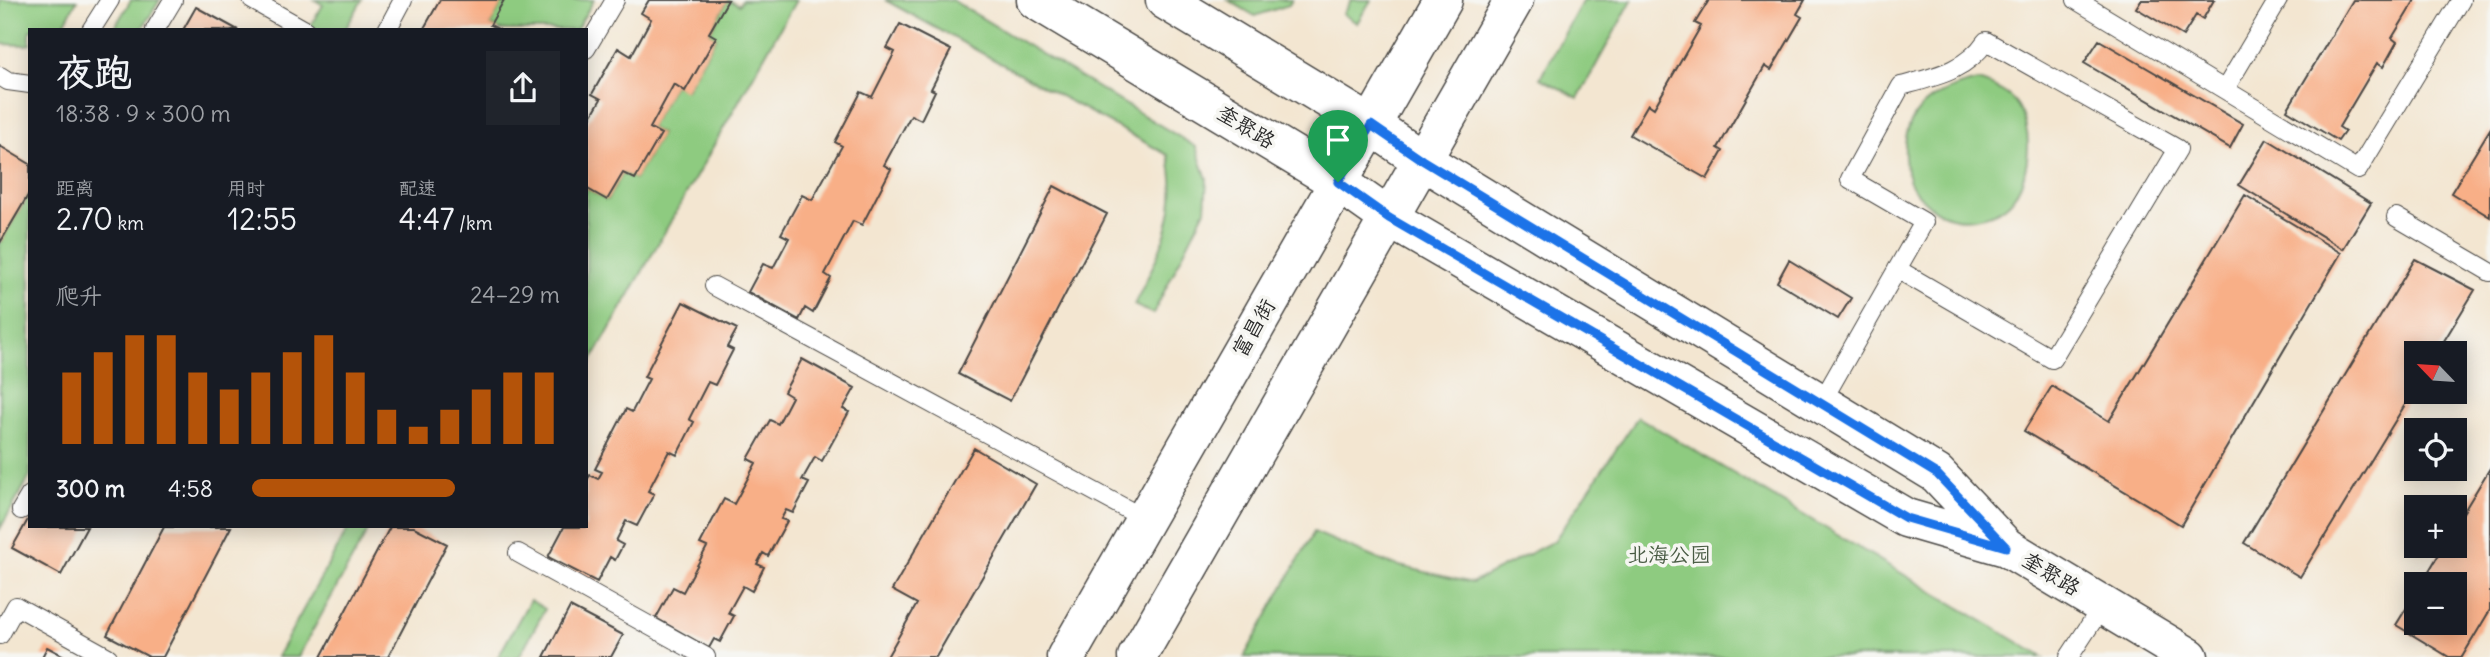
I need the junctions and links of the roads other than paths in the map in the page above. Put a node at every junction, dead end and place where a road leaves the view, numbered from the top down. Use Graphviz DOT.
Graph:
graph roads {
  1 [pos="110,0"];
  2 [pos="173,0"];
  3 [pos="253,0"];
  4 [pos="403,0"];
  5 [pos="615,0"];
  6 [pos="1036,0"];
  7 [pos="1165,0"];
  8 [pos="1443,0"];
  9 [pos="1514,0"];
  10 [pos="2076,0"];
  11 [pos="2278,0"];
  12 [pos="2461,0"];
  13 [pos="93,28"];
  14 [pos="156,28"];
  15 [pos="302,28"];
  16 [pos="388,28"];
  17 [pos="588,46"];
  18 [pos="0,76"];
  19 [pos="28,84"];
  20 [pos="2225,89"];
  21 [pos="1371,125"];
  22 [pos="1422,160"];
  23 [pos="1338,182"];
  24 [pos="2396,217"];
  25 [pos="1389,218"];
  26 [pos="1897,268"];
  27 [pos="2490,272"];
  28 [pos="714,286"];
  29 [pos="1821,403"];
  30 [pos="1145,519"];
  31 [pos="2006,547"];
  32 [pos="518,553"];
  33 [pos="2103,605"];
  34 [pos="0,635"];
  35 [pos="108,657"];
  36 [pos="706,657"];
  37 [pos="1066,657"];
  38 [pos="1137,657"];
  39 [pos="2069,657"];
  40 [pos="2189,657"];
  1 -- 13 [label="lane"];
  2 -- 14 [label="lane"];
  3 -- 15 [label="lane"];
  4 -- 16 [label="lane"];
  5 -- 17 [label="lane"];
  6 -- 23 [label="street, 奎聚路"];
  7 -- 21 [label="street"];
  8 -- 21 [label="street, 富昌街"];
  9 -- 22 [label="street"];
  10 -- 20 [label="lane"];
  11 -- 20 [label="lane"];
  12 -- 20 [label="lane"];
  18 -- 19 [label="lane"];
  21 -- 22 [label="street"];
  21 -- 23 [label="street, 富昌街"];
  22 -- 25 [label="street"];
  22 -- 29 [label="street"];
  23 -- 25 [label="street, 奎聚路"];
  23 -- 30 [label="street, 富昌街"];
  24 -- 27 [label="lane"];
  25 -- 31 [label="street, 奎聚路"];
  25 -- 38 [label="street"];
  26 -- 26 [label="lane"];
  26 -- 29 [label="lane"];
  28 -- 30 [label="lane"];
  29 -- 31 [label="street"];
  30 -- 37 [label="street, 富昌街"];
  31 -- 33 [label="street, 奎聚路"];
  32 -- 36 [label="lane"];
  33 -- 39 [label="lane"];
  33 -- 40 [label="street, 奎聚路"];
  34 -- 35 [label="lane"];
}
